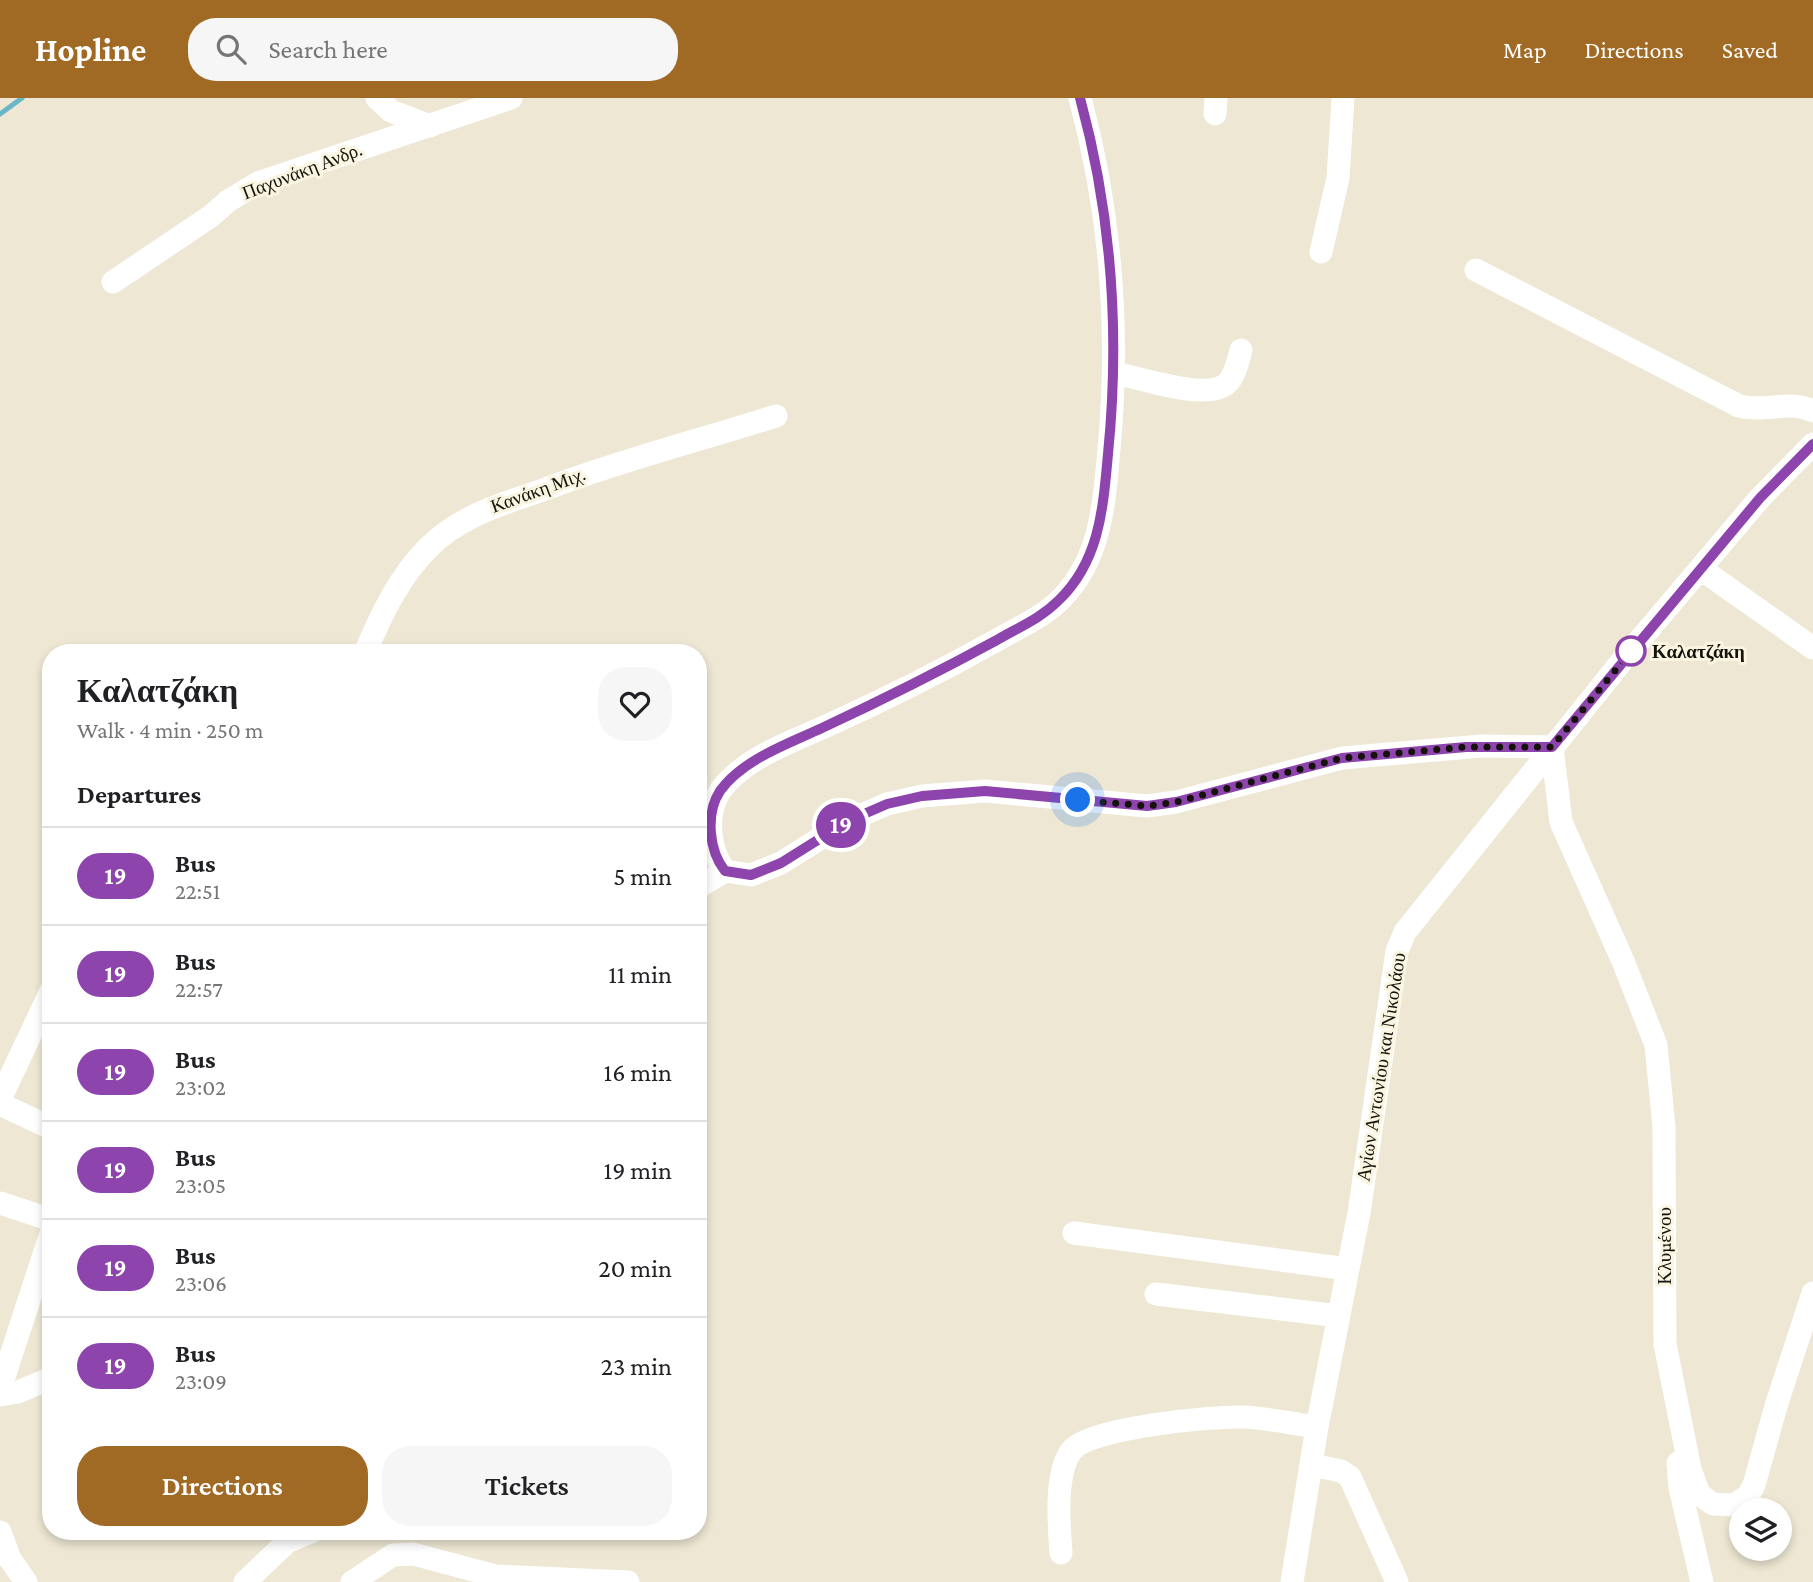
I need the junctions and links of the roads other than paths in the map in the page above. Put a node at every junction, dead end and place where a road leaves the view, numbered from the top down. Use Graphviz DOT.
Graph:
graph roads {
  1 [pos="377,98"];
  2 [pos="511,98"];
  3 [pos="1080,98"];
  4 [pos="1343,98"];
  5 [pos="430,126"];
  6 [pos="1321,252"];
  7 [pos="1476,270"];
  8 [pos="113,282"];
  9 [pos="1241,350"];
  10 [pos="1115,373"];
  11 [pos="1813,411"];
  12 [pos="776,416"];
  13 [pos="1813,444"];
  14 [pos="1701,569"];
  15 [pos="369,644"];
  16 [pos="1813,648"];
  17 [pos="1552,747"];
  18 [pos="725,871"];
  19 [pos="707,882"];
  20 [pos="42,1010"];
  21 [pos="0,1099"];
  22 [pos="0,1104"];
  23 [pos="42,1124"];
  24 [pos="0,1203"];
  25 [pos="42,1217"];
  26 [pos="1074,1233"];
  27 [pos="42,1261"];
  28 [pos="1348,1269"];
  29 [pos="1813,1293"];
  30 [pos="1156,1294"];
  31 [pos="1339,1316"];
  32 [pos="42,1382"];
  33 [pos="0,1389"];
  34 [pos="0,1395"];
  35 [pos="1317,1427"];
  36 [pos="1684,1439"];
  37 [pos="1312,1465"];
  38 [pos="0,1532"];
  39 [pos="292,1540"];
  40 [pos="1061,1553"];
  41 [pos="26,1582"];
  42 [pos="245,1582"];
  43 [pos="352,1582"];
  44 [pos="628,1582"];
  45 [pos="1292,1582"];
  46 [pos="1397,1582"];
  47 [pos="1702,1582"];
  1 -- 5 [label="street"];
  2 -- 5 [label="street, Παχυνάκη Ανδρ."];
  3 -- 10 [label="street"];
  4 -- 6 [label="street"];
  5 -- 8 [label="street, Παχυνάκη Ανδρ."];
  7 -- 11 [label="street"];
  9 -- 10 [label="street"];
  10 -- 18 [label="street"];
  12 -- 15 [label="street, Κανάκη Μιχ."];
  13 -- 14 [label="street, Αγίων Αντωνίου και Νικολάου"];
  14 -- 16 [label="street"];
  14 -- 17 [label="street, Αγίων Αντωνίου και Νικολάου"];
  17 -- 18 [label="street"];
  17 -- 28 [label="street, Αγίων Αντωνίου και Νικολάου"];
  17 -- 36 [label="street, Κλυμένου"];
  18 -- 19 [label="street"];
  20 -- 21 [label="street"];
  22 -- 23 [label="street"];
  24 -- 25 [label="street"];
  26 -- 28 [label="street"];
  27 -- 33 [label="street"];
  28 -- 31 [label="street, Αγίων Αντωνίου και Νικολάου"];
  29 -- 36 [label="street, Κλυμένου"];
  30 -- 31 [label="street"];
  31 -- 35 [label="street, Αγίων Αντωνίου και Νικολάου"];
  32 -- 34 [label="street"];
  35 -- 37 [label="street, Αγίων Αντωνίου και Νικολάου"];
  35 -- 40 [label="street"];
  36 -- 47 [label="street"];
  37 -- 45 [label="street, Αγίων Αντωνίου και Νικολάου"];
  37 -- 46 [label="street"];
  38 -- 41 [label="street"];
  39 -- 42 [label="street"];
  43 -- 44 [label="street"];
}
